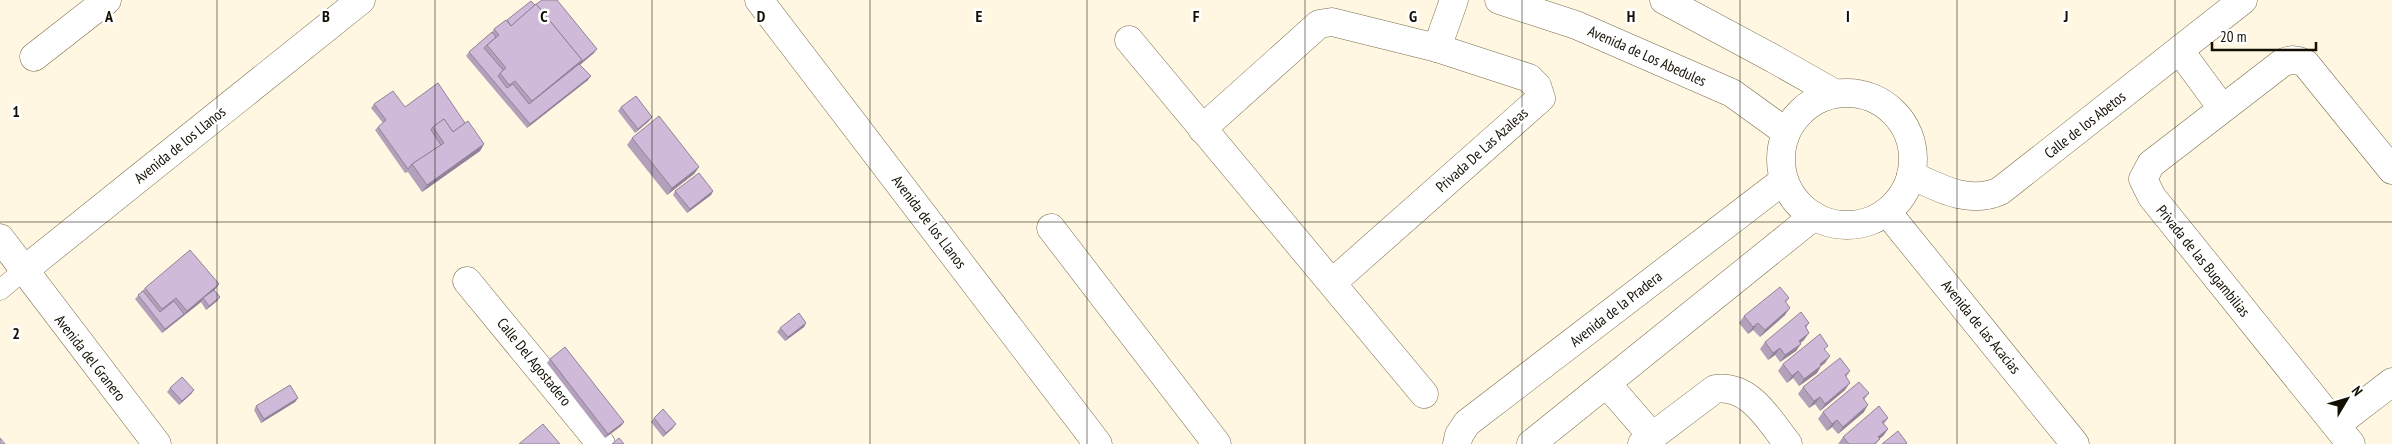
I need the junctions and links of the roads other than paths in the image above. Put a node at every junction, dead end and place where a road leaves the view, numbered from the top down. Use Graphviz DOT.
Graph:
graph roads {
  1 [pos="107,0"];
  2 [pos="361,0"];
  3 [pos="759,0"];
  4 [pos="1454,0"];
  5 [pos="1499,0"];
  6 [pos="1664,0"];
  7 [pos="2242,0"];
  8 [pos="1129,40"];
  9 [pos="1437,48"];
  10 [pos="2180,51"];
  11 [pos="34,57"];
  12 [pos="1834,93"];
  13 [pos="2222,108"];
  14 [pos="1202,129"];
  15 [pos="1786,132"];
  16 [pos="2392,170"];
  17 [pos="1911,175"];
  18 [pos="1784,180"];
  19 [pos="1886,212"];
  20 [pos="1814,216"];
  21 [pos="1051,228"];
  22 [pos="0,238"];
  23 [pos="23,271"];
  24 [pos="467,280"];
  25 [pos="1332,283"];
  26 [pos="0,290"];
  27 [pos="2392,382"];
  28 [pos="1608,384"];
  29 [pos="1424,394"];
  30 [pos="2343,435"];
  31 [pos="1647,440"];
  32 [pos="158,444"];
  33 [pos="601,444"];
  34 [pos="1098,444"];
  35 [pos="1217,444"];
  36 [pos="1457,444"];
  37 [pos="1532,444"];
  38 [pos="1788,444"];
  39 [pos="2075,444"];
  1 -- 11 [label="street"];
  2 -- 23 [label="street, Avenida de los Llanos"];
  3 -- 34 [label="street, Avenida de los Llanos"];
  4 -- 9 [label="street"];
  5 -- 15 [label="street, Avenida de Los Abedules"];
  6 -- 12 [label="street"];
  7 -- 10 [label="street, Calle de los Abetos"];
  8 -- 14 [label="street"];
  9 -- 14 [label="street, Privada De Las Azaleas"];
  9 -- 25 [label="street, Privada De Las Azaleas"];
  10 -- 13 [label="street"];
  10 -- 17 [label="street, Calle de los Abetos"];
  12 -- 15 [label="street"];
  12 -- 17 [label="street"];
  13 -- 16 [label="street, Privada de las Bugambilias"];
  13 -- 30 [label="street, Privada de las Bugambilias"];
  14 -- 25 [label="street"];
  15 -- 18 [label="street"];
  17 -- 19 [label="street"];
  18 -- 20 [label="street"];
  18 -- 36 [label="street, Avenida de la Pradera"];
  19 -- 20 [label="street"];
  19 -- 39 [label="street, Avenida de las Acacias"];
  20 -- 28 [label="street"];
  21 -- 35 [label="street"];
  22 -- 23 [label="street, Avenida del Granero"];
  23 -- 26 [label="lane, Avenida de los Llanos"];
  23 -- 32 [label="street, Avenida del Granero"];
  24 -- 33 [label="street, Calle Del Agostadero"];
  25 -- 29 [label="street"];
  27 -- 30 [label="street, Privada de las Bugambilias"];
  28 -- 31 [label="street"];
  28 -- 37 [label="street"];
  31 -- 38 [label="street"];
}
